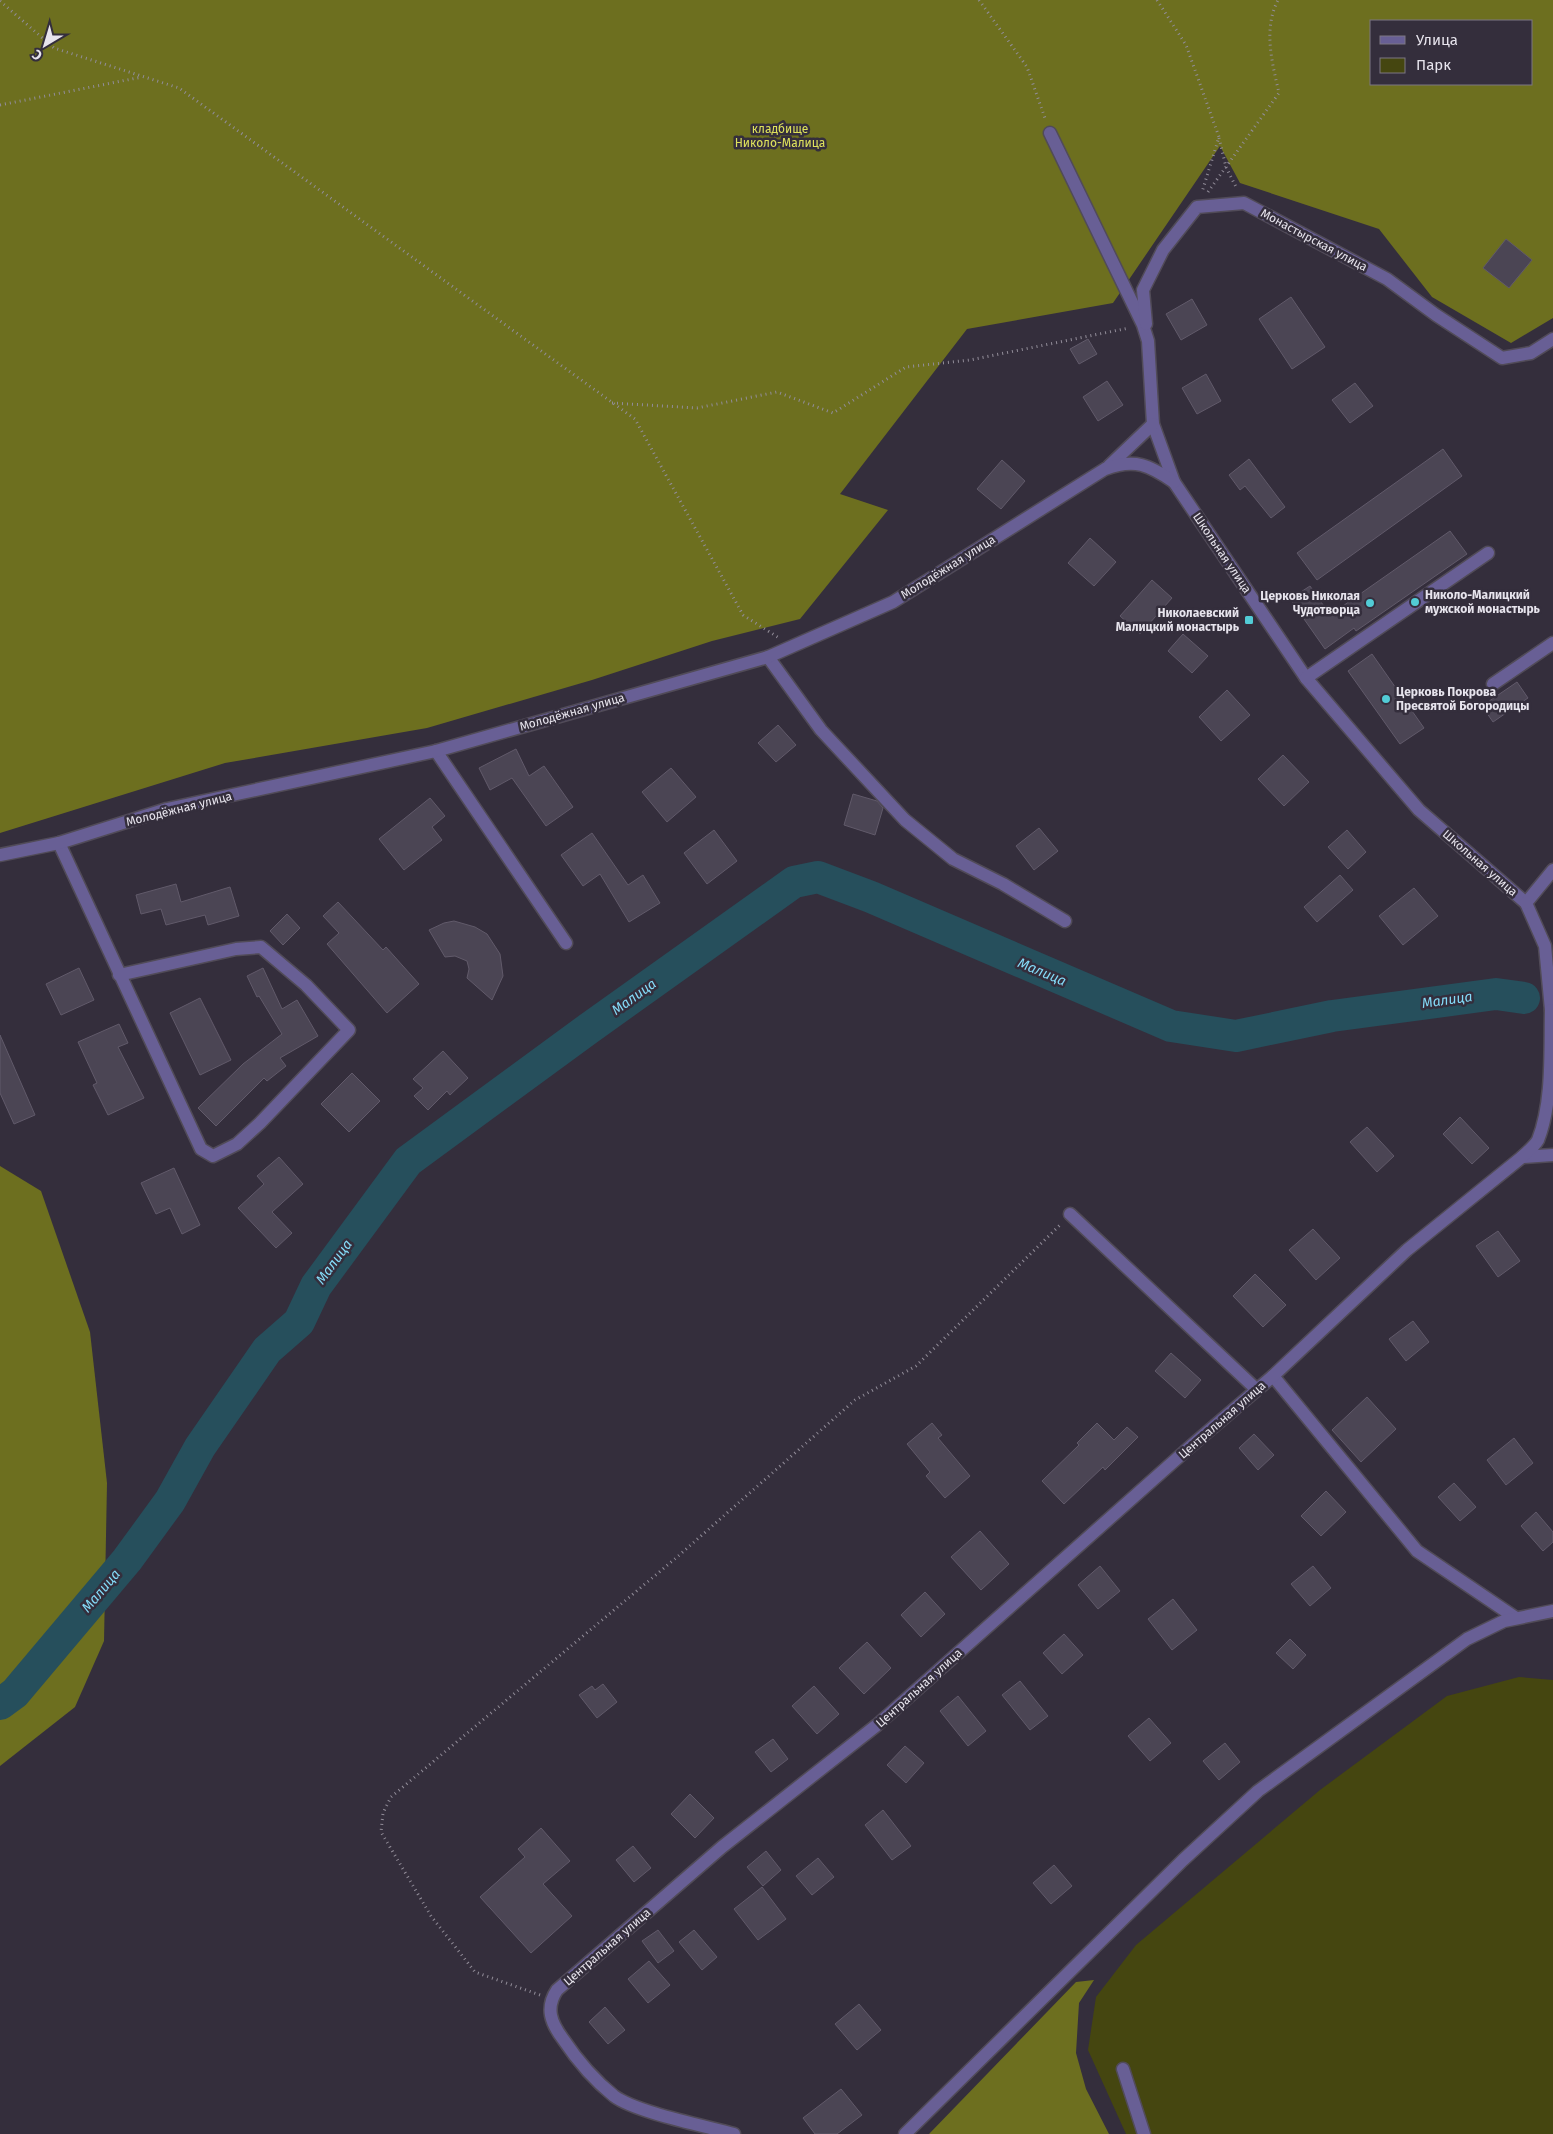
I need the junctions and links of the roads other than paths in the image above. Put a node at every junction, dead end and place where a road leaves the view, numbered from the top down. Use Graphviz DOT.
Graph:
graph roads {
  1 [pos="1050,133"];
  2 [pos="1553,339"];
  3 [pos="1148,341"];
  4 [pos="1153,424"];
  5 [pos="1105,469"];
  6 [pos="1174,482"];
  7 [pos="1488,553"];
  8 [pos="1553,643"];
  9 [pos="768,657"];
  10 [pos="1306,678"];
  11 [pos="1493,684"];
  12 [pos="436,751"];
  13 [pos="59,843"];
  14 [pos="0,855"];
  15 [pos="1553,870"];
  16 [pos="1526,903"];
  17 [pos="1065,921"];
  18 [pos="566,943"];
  19 [pos="119,975"];
  20 [pos="1552,1011"];
  21 [pos="1553,1155"];
  22 [pos="1522,1158"];
  23 [pos="1070,1214"];
  24 [pos="1273,1376"];
  25 [pos="1256,1389"];
  26 [pos="1553,1611"];
  27 [pos="1516,1618"];
  28 [pos="1123,2069"];
  29 [pos="734,2134"];
  30 [pos="905,2134"];
  31 [pos="1144,2134"];
  1 -- 3 [label="street, Школьная улица"];
  2 -- 3 [label="street, Монастырская улица"];
  3 -- 4 [label="street, Школьная улица"];
  4 -- 5 [label="street, Молодёжная улица"];
  4 -- 6 [label="street, Школьная улица"];
  5 -- 6 [label="street, Молодёжная улица"];
  5 -- 9 [label="street, Молодёжная улица"];
  6 -- 10 [label="street, Школьная улица"];
  7 -- 10 [label="street"];
  8 -- 11 [label="street"];
  9 -- 12 [label="street, Молодёжная улица"];
  9 -- 17 [label="street"];
  10 -- 16 [label="street, Школьная улица"];
  12 -- 13 [label="street, Молодёжная улица"];
  12 -- 18 [label="street"];
  13 -- 14 [label="street, Молодёжная улица"];
  13 -- 19 [label="street"];
  15 -- 16 [label="street"];
  16 -- 20 [label="street, Школьная улица"];
  19 -- 19 [label="street"];
  20 -- 22 [label="street, Центральная улица"];
  21 -- 22 [label="street"];
  22 -- 24 [label="street, Центральная улица"];
  23 -- 25 [label="street"];
  24 -- 25 [label="street, Центральная улица"];
  24 -- 27 [label="street, Центральная улица"];
  25 -- 29 [label="street, Центральная улица"];
  26 -- 27 [label="street"];
  27 -- 30 [label="street"];
  28 -- 31 [label="street"];
}
